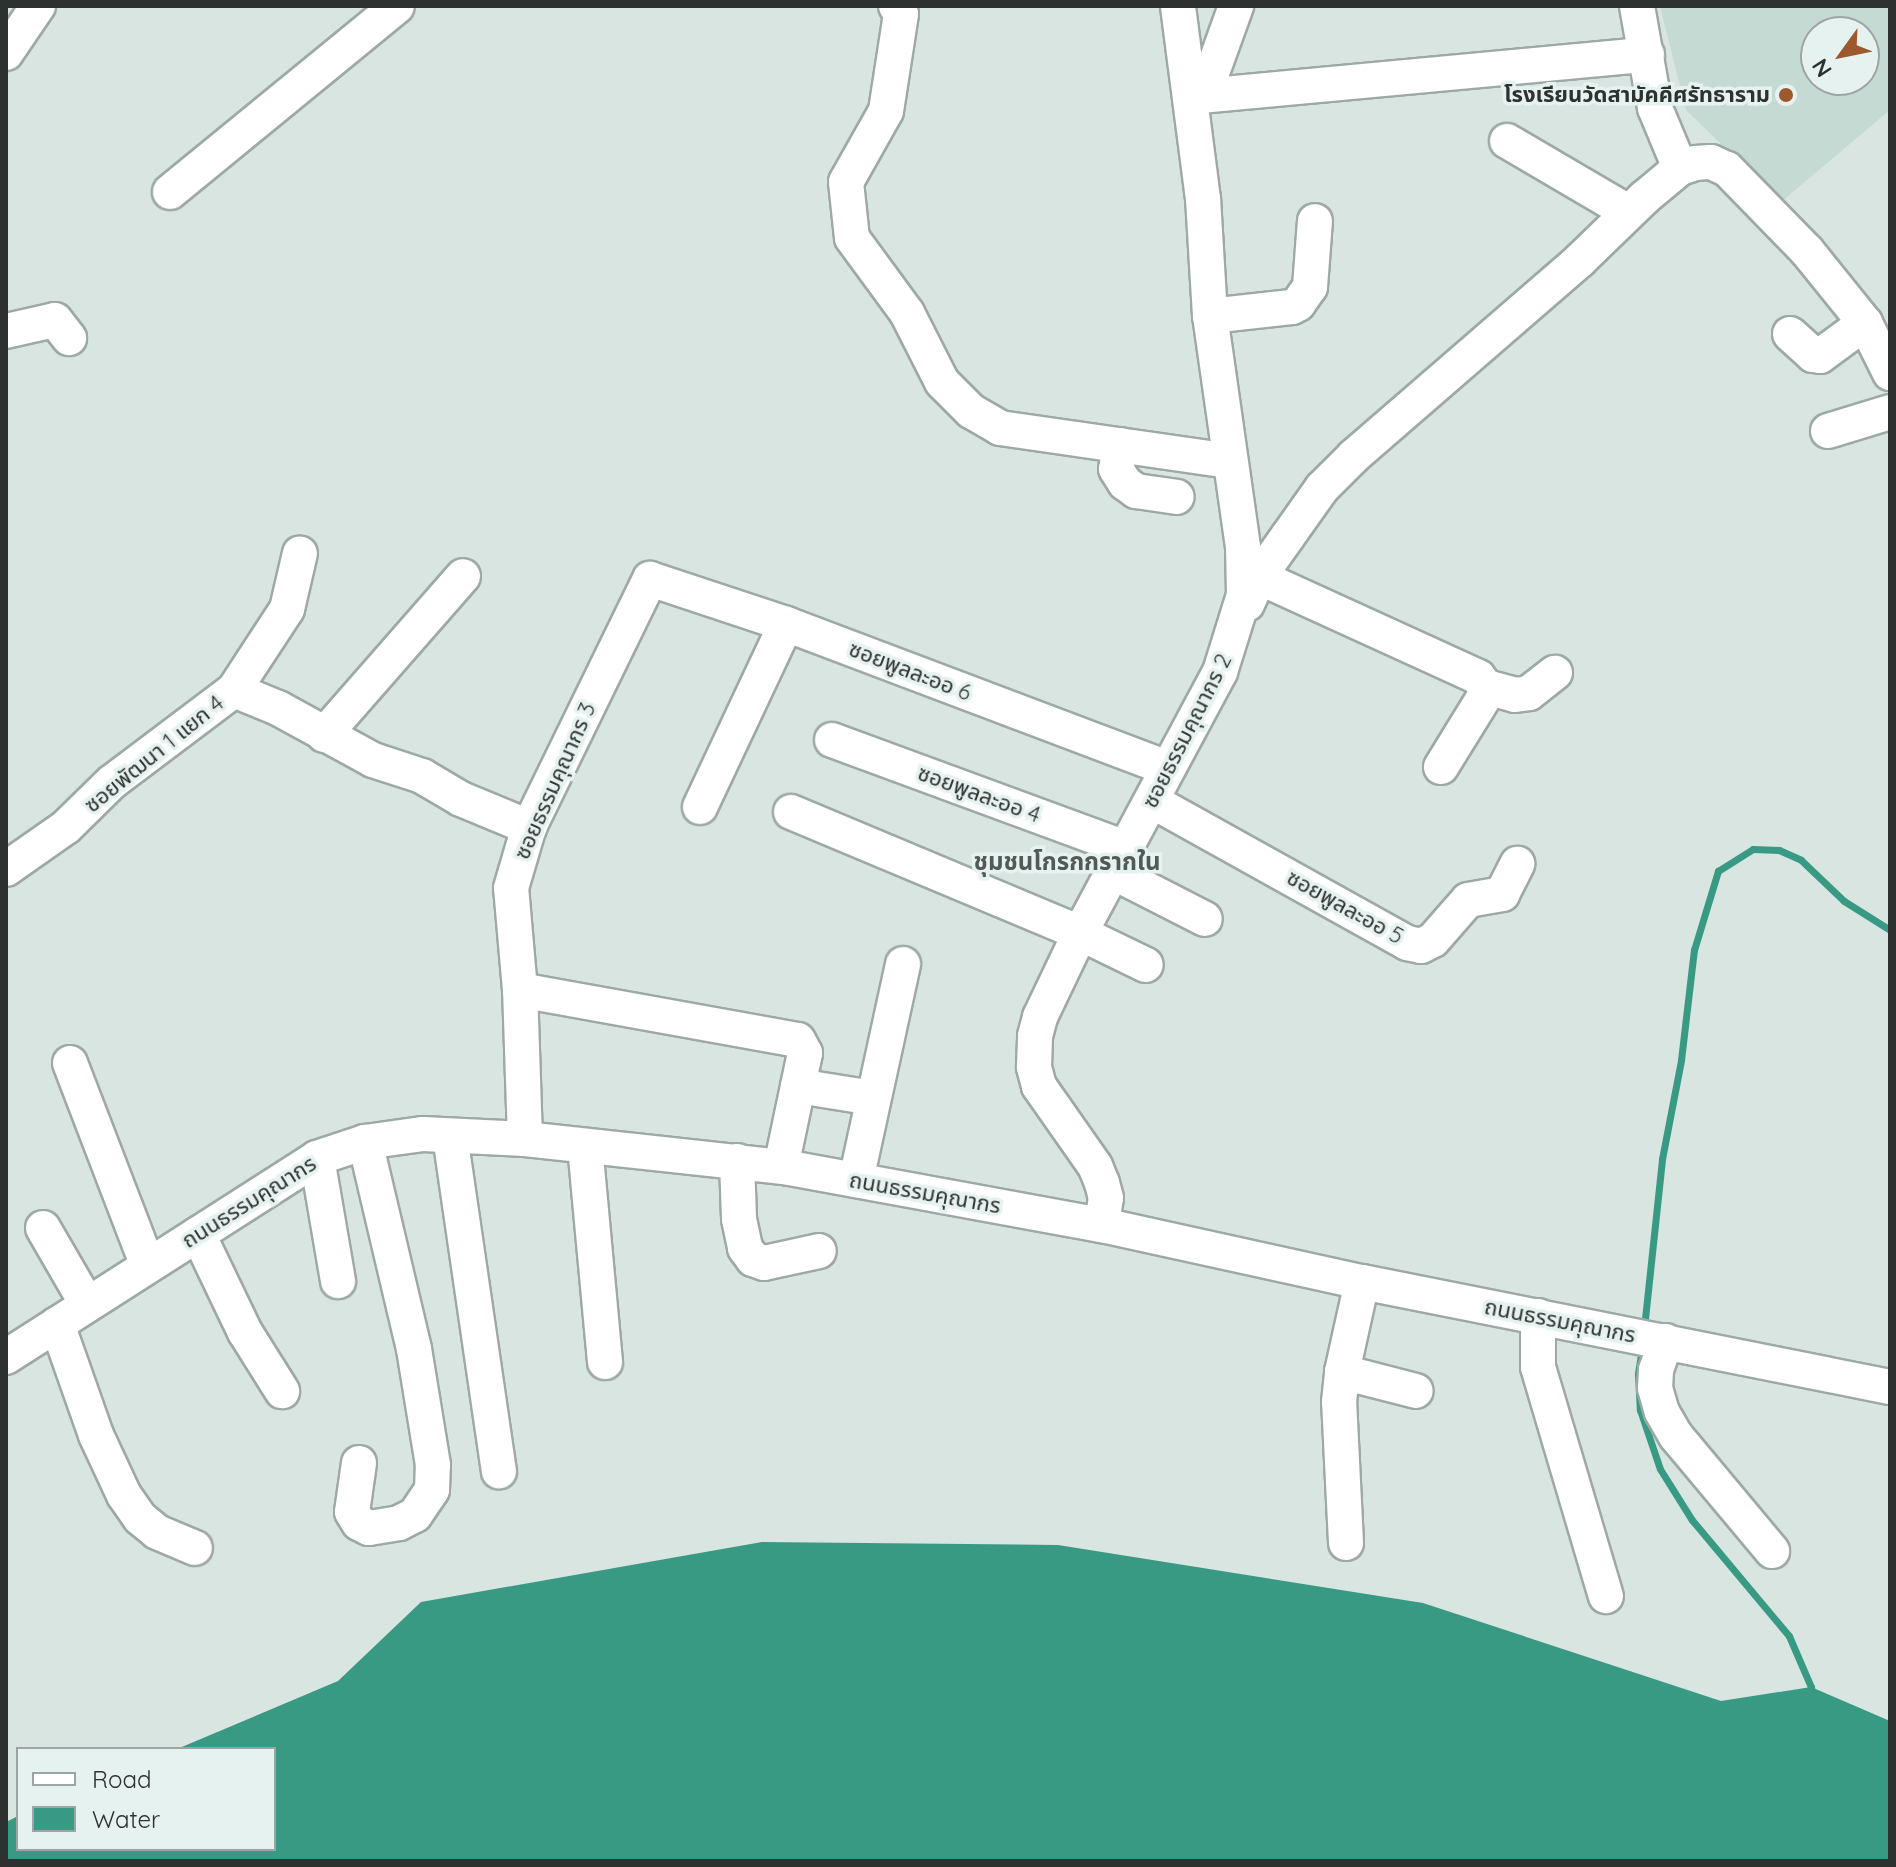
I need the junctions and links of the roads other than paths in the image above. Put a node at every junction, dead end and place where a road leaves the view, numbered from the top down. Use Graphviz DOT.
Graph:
graph roads {
  1 [pos="38,6"];
  2 [pos="397,6"];
  3 [pos="896,6"];
  4 [pos="1178,6"];
  5 [pos="1236,6"];
  6 [pos="1637,6"];
  7 [pos="6,53"];
  8 [pos="1647,55"];
  9 [pos="1197,96"];
  10 [pos="1507,141"];
  11 [pos="1680,168"];
  12 [pos="170,192"];
  13 [pos="1628,212"];
  14 [pos="1315,221"];
  15 [pos="1210,316"];
  16 [pos="1865,323"];
  17 [pos="6,331"];
  18 [pos="1790,334"];
  19 [pos="69,338"];
  20 [pos="1890,373"];
  21 [pos="1890,412"];
  22 [pos="1828,431"];
  23 [pos="1120,445"];
  24 [pos="1229,461"];
  25 [pos="1177,497"];
  26 [pos="300,553"];
  27 [pos="463,576"];
  28 [pos="1259,577"];
  29 [pos="650,579"];
  30 [pos="786,624"];
  31 [pos="1236,625"];
  32 [pos="1555,673"];
  33 [pos="1486,687"];
  34 [pos="234,690"];
  35 [pos="324,735"];
  36 [pos="832,740"];
  37 [pos="1441,767"];
  38 [pos="1168,768"];
  39 [pos="1152,801"];
  40 [pos="700,807"];
  41 [pos="791,812"];
  42 [pos="529,827"];
  43 [pos="1119,860"];
  44 [pos="1517,864"];
  45 [pos="6,869"];
  46 [pos="1205,919"];
  47 [pos="1080,933"];
  48 [pos="903,964"];
  49 [pos="1146,965"];
  50 [pos="520,990"];
  51 [pos="70,1063"];
  52 [pos="798,1086"];
  53 [pos="873,1098"];
  54 [pos="450,1136"];
  55 [pos="525,1139"];
  56 [pos="365,1142"];
  57 [pos="585,1146"];
  58 [pos="317,1158"];
  59 [pos="737,1161"];
  60 [pos="781,1167"];
  61 [pos="856,1180"];
  62 [pos="1102,1225"];
  63 [pos="43,1228"];
  64 [pos="198,1234"];
  65 [pos="819,1251"];
  66 [pos="148,1266"];
  67 [pos="338,1281"];
  68 [pos="1362,1282"];
  69 [pos="87,1304"];
  70 [pos="1538,1316"];
  71 [pos="57,1324"];
  72 [pos="1660,1340"];
  73 [pos="6,1357"];
  74 [pos="605,1362"];
  75 [pos="1342,1372"];
  76 [pos="1890,1387"];
  77 [pos="282,1391"];
  78 [pos="1416,1391"];
  79 [pos="359,1463"];
  80 [pos="499,1471"];
  81 [pos="1346,1543"];
  82 [pos="195,1548"];
  83 [pos="1772,1551"];
  84 [pos="1606,1596"];
  1 -- 7 [label="street"];
  2 -- 12 [label="street"];
  3 -- 23 [label="street"];
  4 -- 9 [label="street, ซอยธรรมคุณากร 2"];
  5 -- 9 [label="street"];
  6 -- 8 [label="street"];
  8 -- 9 [label="street"];
  8 -- 11 [label="street"];
  9 -- 15 [label="street, ซอยธรรมคุณากร 2"];
  10 -- 13 [label="street"];
  11 -- 13 [label="street"];
  11 -- 16 [label="street"];
  13 -- 28 [label="street"];
  14 -- 15 [label="street"];
  15 -- 24 [label="street, ซอยธรรมคุณากร 2"];
  16 -- 18 [label="street"];
  16 -- 20 [label="street"];
  17 -- 19 [label="street"];
  21 -- 22 [label="street"];
  23 -- 24 [label="street"];
  23 -- 25 [label="street"];
  24 -- 31 [label="street, ซอยธรรมคุณากร 2"];
  26 -- 34 [label="street"];
  27 -- 35 [label="street"];
  28 -- 31 [label="street"];
  28 -- 33 [label="street"];
  29 -- 30 [label="street, ซอยพูลละออ 6"];
  29 -- 42 [label="street, ซอยธรรมคุณากร 3"];
  30 -- 38 [label="street, ซอยพูลละออ 6"];
  30 -- 40 [label="street"];
  31 -- 38 [label="street, ซอยธรรมคุณากร 2"];
  32 -- 33 [label="street"];
  33 -- 37 [label="street"];
  34 -- 35 [label="street, ซอยพัฒนา 1 แยก 4"];
  34 -- 45 [label="street, ซอยพัฒนา 1 แยก 4"];
  35 -- 42 [label="street, ซอยพัฒนา 1 แยก 4"];
  36 -- 43 [label="street, ซอยพูลละออ 4"];
  38 -- 39 [label="street, ซอยธรรมคุณากร 2"];
  39 -- 43 [label="street, ซอยธรรมคุณากร 2"];
  39 -- 44 [label="street, ซอยพูลละออ 5"];
  41 -- 47 [label="street"];
  42 -- 50 [label="street, ซอยธรรมคุณากร 3"];
  43 -- 46 [label="street, ซอยพูลละออ 4"];
  43 -- 47 [label="street, ซอยธรรมคุณากร 2"];
  47 -- 49 [label="street"];
  47 -- 62 [label="street, ซอยธรรมคุณากร 2"];
  48 -- 53 [label="street"];
  50 -- 52 [label="street"];
  50 -- 55 [label="street, ซอยธรรมคุณากร 3"];
  51 -- 66 [label="street"];
  52 -- 53 [label="street"];
  52 -- 60 [label="street"];
  53 -- 61 [label="street"];
  54 -- 55 [label="street, ถนนธรรมคุณากร"];
  54 -- 56 [label="street, ถนนธรรมคุณากร"];
  54 -- 80 [label="street"];
  55 -- 57 [label="street, ถนนธรรมคุณากร"];
  56 -- 58 [label="street, ถนนธรรมคุณากร"];
  56 -- 79 [label="street"];
  57 -- 59 [label="street, ถนนธรรมคุณากร"];
  57 -- 74 [label="street"];
  58 -- 64 [label="street, ถนนธรรมคุณากร"];
  58 -- 67 [label="street"];
  59 -- 60 [label="street, ถนนธรรมคุณากร"];
  59 -- 65 [label="street"];
  60 -- 61 [label="street, ถนนธรรมคุณากร"];
  61 -- 62 [label="street, ถนนธรรมคุณากร"];
  62 -- 68 [label="street, ถนนธรรมคุณากร"];
  63 -- 69 [label="street"];
  64 -- 66 [label="street, ถนนธรรมคุณากร"];
  64 -- 77 [label="street"];
  66 -- 69 [label="street, ถนนธรรมคุณากร"];
  68 -- 70 [label="street, ถนนธรรมคุณากร"];
  68 -- 75 [label="street"];
  69 -- 71 [label="street, ถนนธรรมคุณากร"];
  70 -- 72 [label="street, ถนนธรรมคุณากร"];
  70 -- 84 [label="street"];
  71 -- 73 [label="street, ถนนธรรมคุณากร"];
  71 -- 82 [label="street"];
  72 -- 76 [label="street, ถนนธรรมคุณากร"];
  72 -- 83 [label="street"];
  75 -- 78 [label="street"];
  75 -- 81 [label="street"];
}
